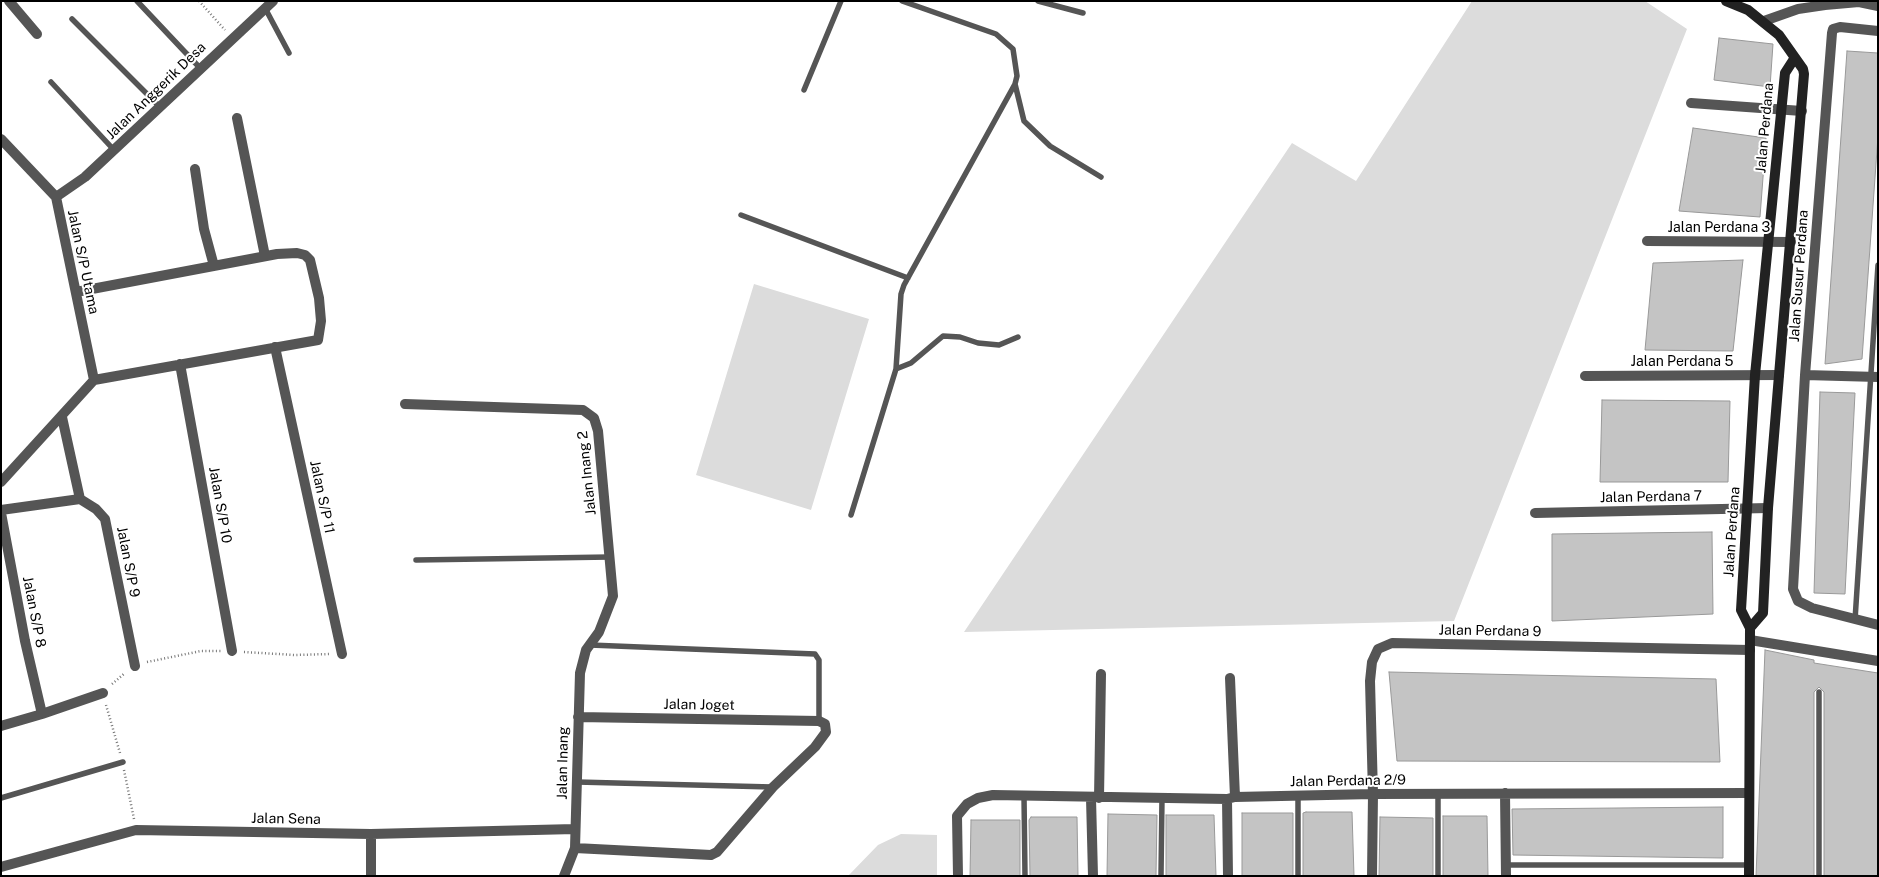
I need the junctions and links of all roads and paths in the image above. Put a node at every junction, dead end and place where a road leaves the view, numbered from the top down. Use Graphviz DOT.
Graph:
graph roads {
  1 [pos="9,1"];
  2 [pos="137,1"];
  3 [pos="199,1"];
  4 [pos="841,1"];
  5 [pos="902,1"];
  6 [pos="1038,1"];
  7 [pos="1726,1"];
  8 [pos="1859,2"];
  9 [pos="269,5"];
  10 [pos="1878,6"];
  11 [pos="1082,13"];
  12 [pos="72,19"];
  13 [pos="1764,21"];
  14 [pos="1878,31"];
  15 [pos="227,32"];
  16 [pos="37,34"];
  17 [pos="289,53"];
  18 [pos="1794,59"];
  19 [pos="200,68"];
  20 [pos="51,82"];
  21 [pos="1015,84"];
  22 [pos="804,90"];
  23 [pos="1691,103"];
  24 [pos="159,106"];
  25 [pos="1781,110"];
  26 [pos="1802,111"];
  27 [pos="237,118"];
  28 [pos="1,139"];
  29 [pos="114,150"];
  30 [pos="195,168"];
  31 [pos="1101,177"];
  32 [pos="56,197"];
  33 [pos="741,215"];
  34 [pos="1647,241"];
  35 [pos="1768,242"];
  36 [pos="1790,242"];
  37 [pos="265,256"];
  38 [pos="1878,265"];
  39 [pos="214,266"];
  40 [pos="908,278"];
  41 [pos="76,292"];
  42 [pos="1018,337"];
  43 [pos="275,346"];
  44 [pos="180,364"];
  45 [pos="896,369"];
  46 [pos="1755,375"];
  47 [pos="1779,375"];
  48 [pos="1805,375"];
  49 [pos="1585,376"];
  50 [pos="1874,377"];
  51 [pos="94,380"];
  52 [pos="405,404"];
  53 [pos="62,417"];
  54 [pos="1,482"];
  55 [pos="80,499"];
  56 [pos="1747,508"];
  57 [pos="1768,508"];
  58 [pos="1,512"];
  59 [pos="1535,513"];
  60 [pos="851,514"];
  61 [pos="610,557"];
  62 [pos="416,560"];
  63 [pos="1855,620"];
  64 [pos="1878,625"];
  65 [pos="1750,628"];
  66 [pos="1750,645"];
  67 [pos="588,647"];
  68 [pos="232,651"];
  69 [pos="342,654"];
  70 [pos="1878,661"];
  71 [pos="135,666"];
  72 [pos="1101,674"];
  73 [pos="1230,678"];
  74 [pos="1819,692"];
  75 [pos="103,693"];
  76 [pos="42,714"];
  77 [pos="578,717"];
  78 [pos="819,721"];
  79 [pos="1,726"];
  80 [pos="123,762"];
  81 [pos="577,782"];
  82 [pos="773,787"];
  83 [pos="1505,793"];
  84 [pos="1373,794"];
  85 [pos="1438,794"];
  86 [pos="1748,794"];
  87 [pos="1298,795"];
  88 [pos="1024,796"];
  89 [pos="1,798"];
  90 [pos="1095,798"];
  91 [pos="1162,798"];
  92 [pos="1231,798"];
  93 [pos="575,829"];
  94 [pos="371,834"];
  95 [pos="575,848"];
  96 [pos="1,868"];
  97 [pos="1506,870"];
  98 [pos="1749,871"];
  99 [pos="371,876"];
  100 [pos="564,876"];
  101 [pos="958,876"];
  102 [pos="1025,876"];
  103 [pos="1093,876"];
  104 [pos="1161,876"];
  105 [pos="1228,876"];
  106 [pos="1298,876"];
  107 [pos="1372,876"];
  108 [pos="1438,876"];
  109 [pos="1819,876"];
  1 -- 16 [label="street"];
  2 -- 19 [label="lane"];
  3 -- 15 [label="path"];
  4 -- 22 [label="lane"];
  5 -- 21 [label="lane"];
  6 -- 11 [label="lane"];
  7 -- 13 [label="street"];
  8 -- 10 [label="street"];
  8 -- 13 [label="street"];
  9 -- 17 [label="lane"];
  9 -- 19 [label="street, Jalan Anggerik Desa"];
  12 -- 24 [label="lane"];
  13 -- 18 [label="street"];
  14 -- 48 [label="street, Jalan Susur Perdana"];
  18 -- 25 [label="street, Jalan Perdana"];
  18 -- 26 [label="street"];
  19 -- 24 [label="street, Jalan Anggerik Desa"];
  20 -- 29 [label="lane"];
  21 -- 31 [label="lane"];
  21 -- 40 [label="lane"];
  23 -- 25 [label="street"];
  24 -- 29 [label="street, Jalan Anggerik Desa"];
  25 -- 26 [label="street"];
  25 -- 35 [label="street, Jalan Perdana"];
  26 -- 36 [label="street"];
  27 -- 37 [label="street"];
  28 -- 32 [label="street, Jalan S/P Utama"];
  29 -- 32 [label="street, Jalan Anggerik Desa"];
  30 -- 39 [label="street"];
  32 -- 41 [label="street, Jalan S/P Utama"];
  33 -- 40 [label="lane"];
  34 -- 35 [label="street, Jalan Perdana 3"];
  35 -- 36 [label="street, Jalan Perdana 3"];
  35 -- 46 [label="street, Jalan Perdana"];
  36 -- 47 [label="street"];
  37 -- 39 [label="street"];
  37 -- 43 [label="street"];
  38 -- 50 [label="lane"];
  39 -- 41 [label="street"];
  40 -- 45 [label="lane"];
  41 -- 51 [label="street, Jalan S/P Utama"];
  42 -- 45 [label="lane"];
  43 -- 44 [label="street"];
  43 -- 69 [label="street, Jalan S/P 11"];
  44 -- 51 [label="street"];
  44 -- 68 [label="street, Jalan S/P 10"];
  45 -- 60 [label="lane"];
  46 -- 47 [label="street, Jalan Perdana 5"];
  46 -- 49 [label="street, Jalan Perdana 5"];
  46 -- 56 [label="street, Jalan Perdana"];
  47 -- 57 [label="street"];
  48 -- 50 [label="street"];
  48 -- 63 [label="street, Jalan Susur Perdana"];
  50 -- 63 [label="lane"];
  51 -- 53 [label="street"];
  52 -- 61 [label="street, Jalan Inang 2"];
  53 -- 54 [label="street"];
  53 -- 55 [label="street"];
  55 -- 58 [label="street"];
  55 -- 71 [label="street, Jalan S/P 9"];
  56 -- 57 [label="street, Jalan Perdana 7"];
  56 -- 59 [label="street, Jalan Perdana 7"];
  56 -- 65 [label="street, Jalan Perdana"];
  57 -- 65 [label="street"];
  58 -- 76 [label="street, Jalan S/P 8"];
  61 -- 62 [label="lane"];
  61 -- 67 [label="street, Jalan Inang 2"];
  63 -- 64 [label="street"];
  65 -- 66 [label="street, Jalan Perdana"];
  66 -- 70 [label="street, Jalan Perdana 9"];
  66 -- 84 [label="street, Jalan Perdana 9"];
  66 -- 86 [label="street, Jalan Perdana"];
  67 -- 77 [label="street, Jalan Inang"];
  67 -- 78 [label="lane"];
  68 -- 69 [label="path"];
  68 -- 71 [label="path"];
  71 -- 75 [label="path"];
  72 -- 90 [label="street"];
  73 -- 92 [label="street"];
  74 -- 109 [label="lane"];
  75 -- 76 [label="street"];
  76 -- 79 [label="street"];
  77 -- 78 [label="street, Jalan Joget"];
  77 -- 81 [label="street, Jalan Inang"];
  78 -- 82 [label="street"];
  80 -- 89 [label="lane"];
  81 -- 82 [label="lane"];
  81 -- 93 [label="street, Jalan Inang"];
  82 -- 95 [label="street"];
  83 -- 85 [label="street, Jalan Perdana 2/9"];
  83 -- 86 [label="street, Jalan Perdana 2/9"];
  83 -- 97 [label="street"];
  84 -- 85 [label="street, Jalan Perdana 2/9"];
  84 -- 87 [label="street, Jalan Perdana 2/9"];
  84 -- 107 [label="street, Jalan Perdana 9"];
  85 -- 108 [label="lane"];
  86 -- 98 [label="street, Jalan Perdana"];
  87 -- 92 [label="street, Jalan Perdana 2/9"];
  87 -- 106 [label="lane"];
  88 -- 90 [label="street, Jalan Perdana 2/9"];
  88 -- 101 [label="street, Jalan Perdana 2/9"];
  88 -- 102 [label="lane"];
  90 -- 91 [label="street, Jalan Perdana 2/9"];
  90 -- 103 [label="street"];
  91 -- 92 [label="street, Jalan Perdana 2/9"];
  91 -- 104 [label="lane"];
  92 -- 105 [label="street"];
  93 -- 94 [label="street, Jalan Sena"];
  93 -- 95 [label="street, Jalan Inang"];
  94 -- 96 [label="street, Jalan Sena"];
  94 -- 99 [label="street"];
  95 -- 100 [label="street, Jalan Inang"];
  97 -- 98 [label="lane"];
}
